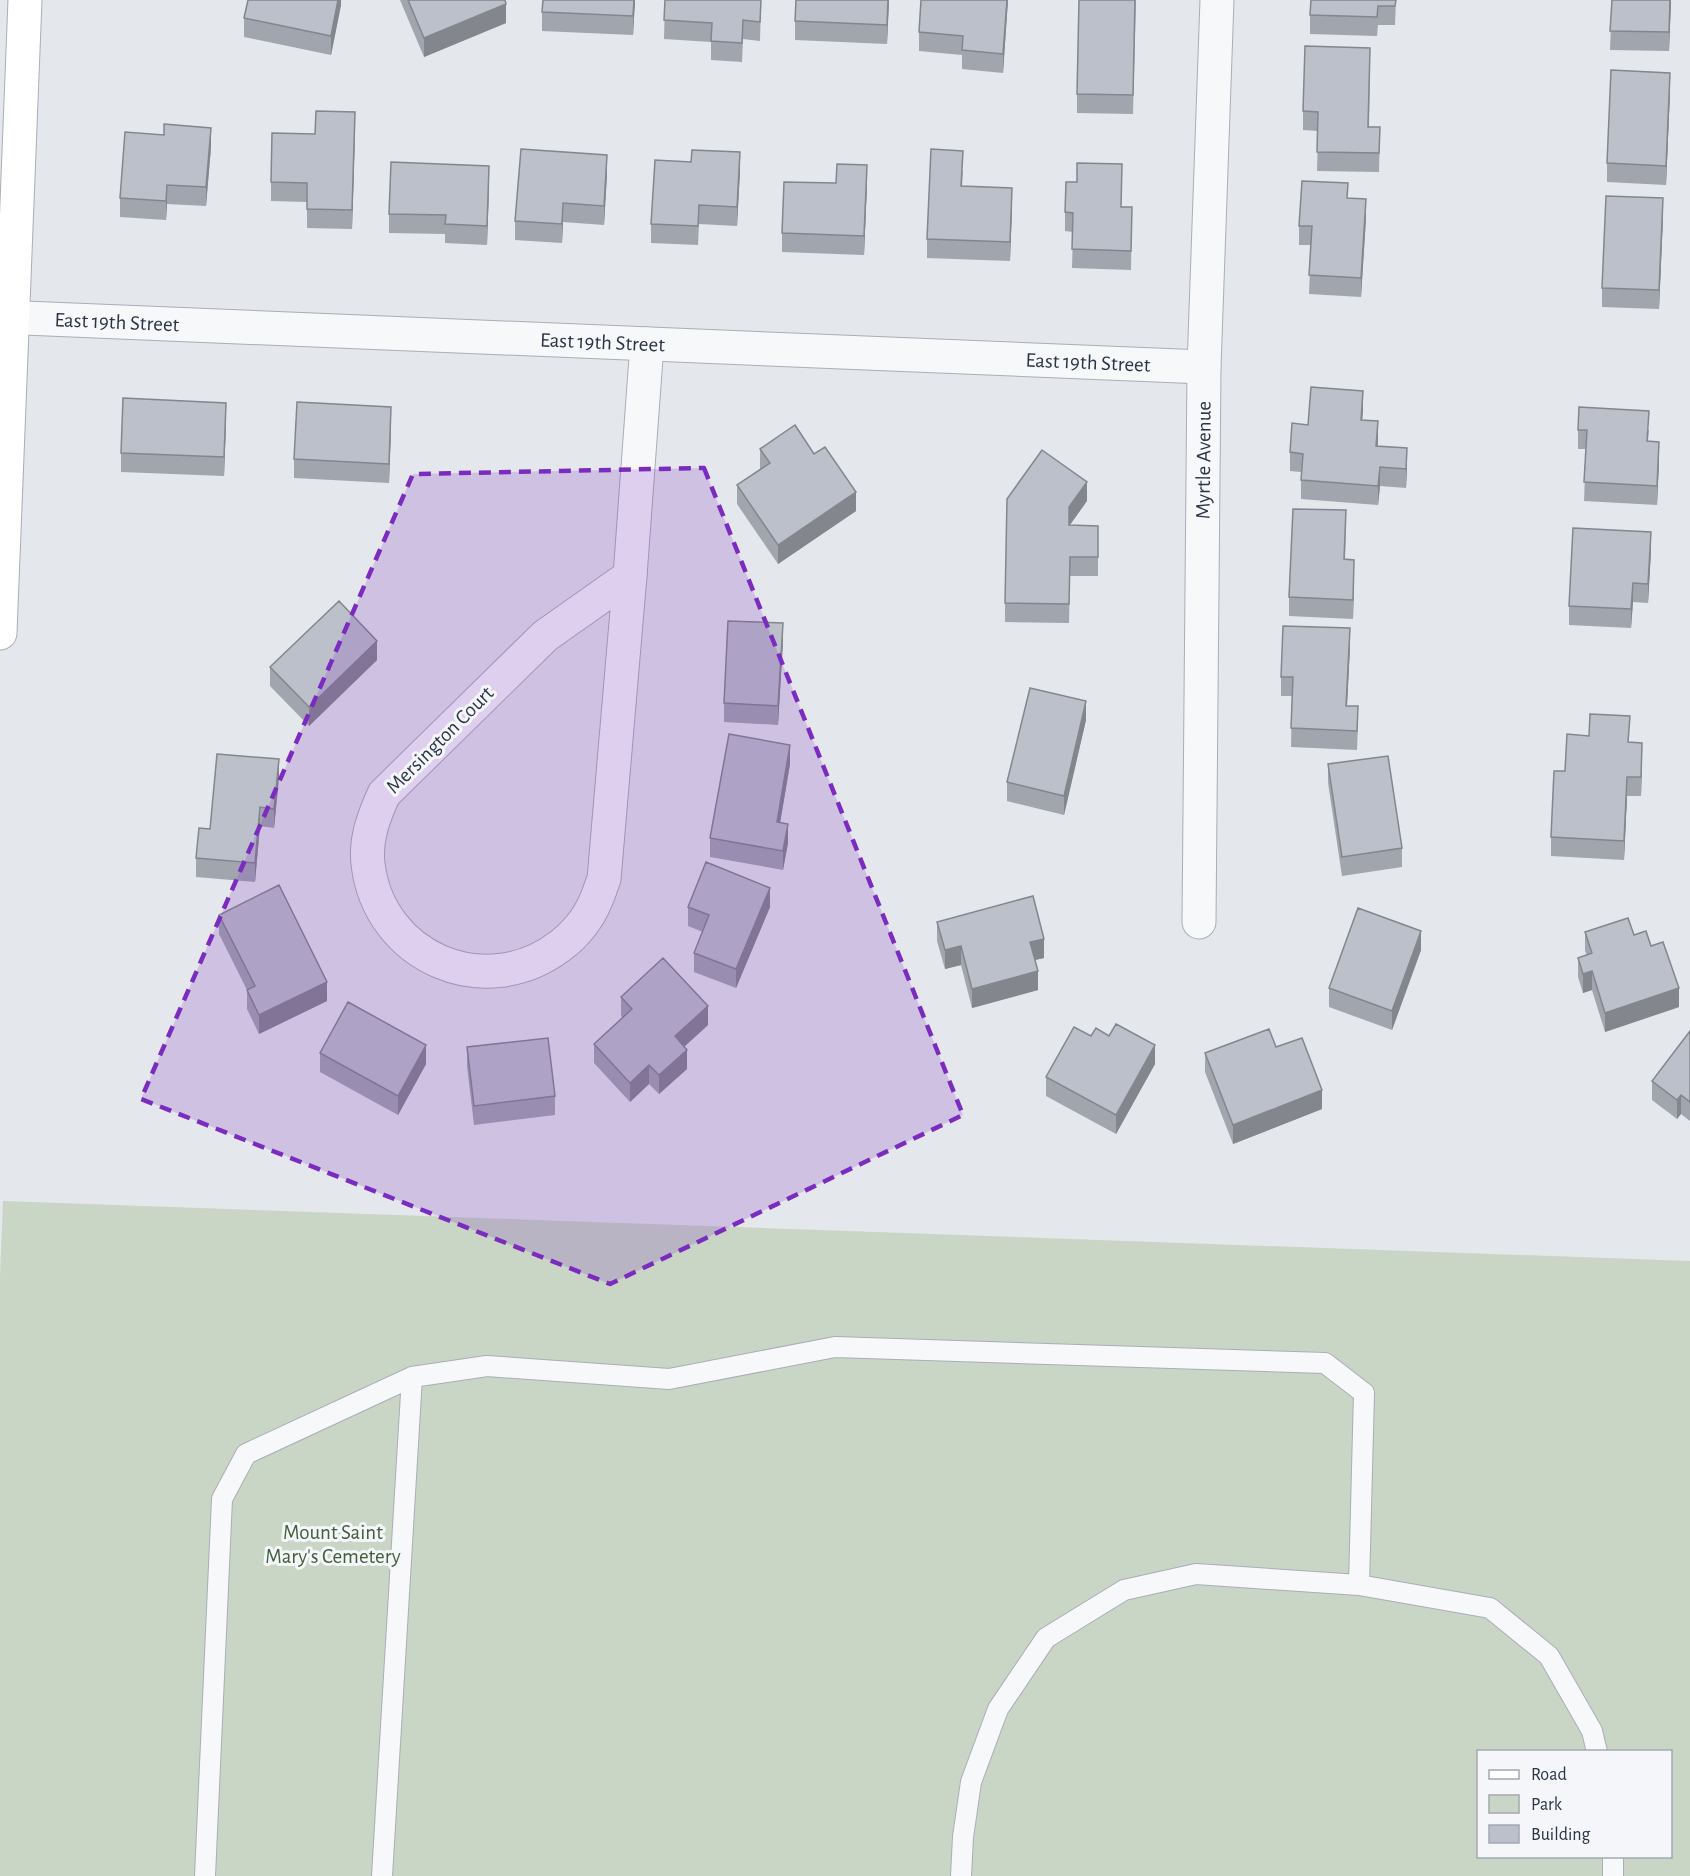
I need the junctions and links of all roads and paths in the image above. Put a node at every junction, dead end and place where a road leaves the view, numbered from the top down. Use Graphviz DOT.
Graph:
graph roads {
  1 [pos="25,0"];
  2 [pos="1217,0"];
  3 [pos="6,317"];
  4 [pos="647,344"];
  5 [pos="1204,367"];
  6 [pos="630,576"];
  7 [pos="0,633"];
  8 [pos="1199,922"];
  9 [pos="412,1377"];
  10 [pos="1359,1585"];
  11 [pos="1596,1750"];
  12 [pos="1613,1858"];
  13 [pos="205,1876"];
  14 [pos="382,1876"];
  15 [pos="962,1876"];
  16 [pos="1613,1876"];
  1 -- 3 [label="main road"];
  2 -- 5 [label="street, Myrtle Avenue"];
  3 -- 4 [label="street, East 19th Street"];
  3 -- 7 [label="main road"];
  4 -- 5 [label="street, East 19th Street"];
  4 -- 6 [label="street, Mersington Court"];
  5 -- 8 [label="street, Myrtle Avenue"];
  6 -- 6 [label="street, Mersington Court"];
  9 -- 10 [label="lane"];
  9 -- 13 [label="lane"];
  9 -- 14 [label="lane"];
  10 -- 11 [label="lane"];
  10 -- 15 [label="lane"];
  12 -- 16 [label="lane"];
}
